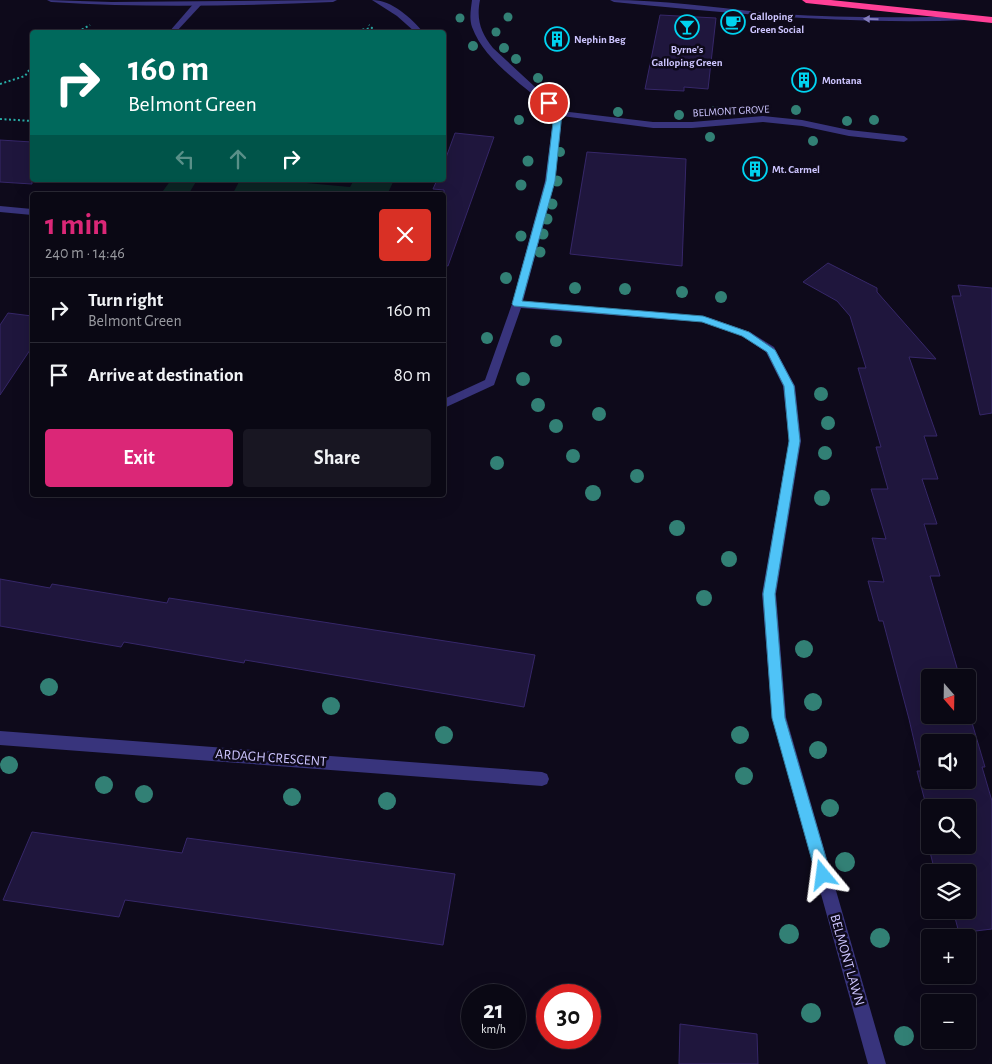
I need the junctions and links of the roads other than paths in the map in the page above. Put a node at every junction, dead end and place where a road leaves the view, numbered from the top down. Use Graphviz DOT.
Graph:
graph roads {
  1 [pos="51,0"];
  2 [pos="333,0"];
  3 [pos="376,0"];
  4 [pos="476,0"];
  5 [pos="614,0"];
  6 [pos="806,0"];
  7 [pos="198,4"];
  8 [pos="975,18"];
  9 [pos="992,20"];
  10 [pos="174,30"];
  11 [pos="417,30"];
  12 [pos="558,113"];
  13 [pos="904,139"];
  14 [pos="0,209"];
  15 [pos="30,212"];
  16 [pos="517,304"];
  17 [pos="446,403"];
  18 [pos="0,738"];
  19 [pos="542,779"];
  20 [pos="877,1064"];
  1 -- 7 [label="street"];
  2 -- 7 [label="street"];
  3 -- 11 [label="street"];
  4 -- 12 [label="street"];
  8 -- 5 [label="street, one-way"];
  6 -- 8 [label="highway"];
  7 -- 10 [label="street"];
  8 -- 9 [label="highway"];
  12 -- 13 [label="street, BELMONT GROVE"];
  12 -- 16 [label="street"];
  14 -- 15 [label="street"];
  16 -- 17 [label="street"];
  16 -- 20 [label="street, BELMONT LAWN"];
  18 -- 19 [label="street, ARDAGH CRESCENT"];
}
